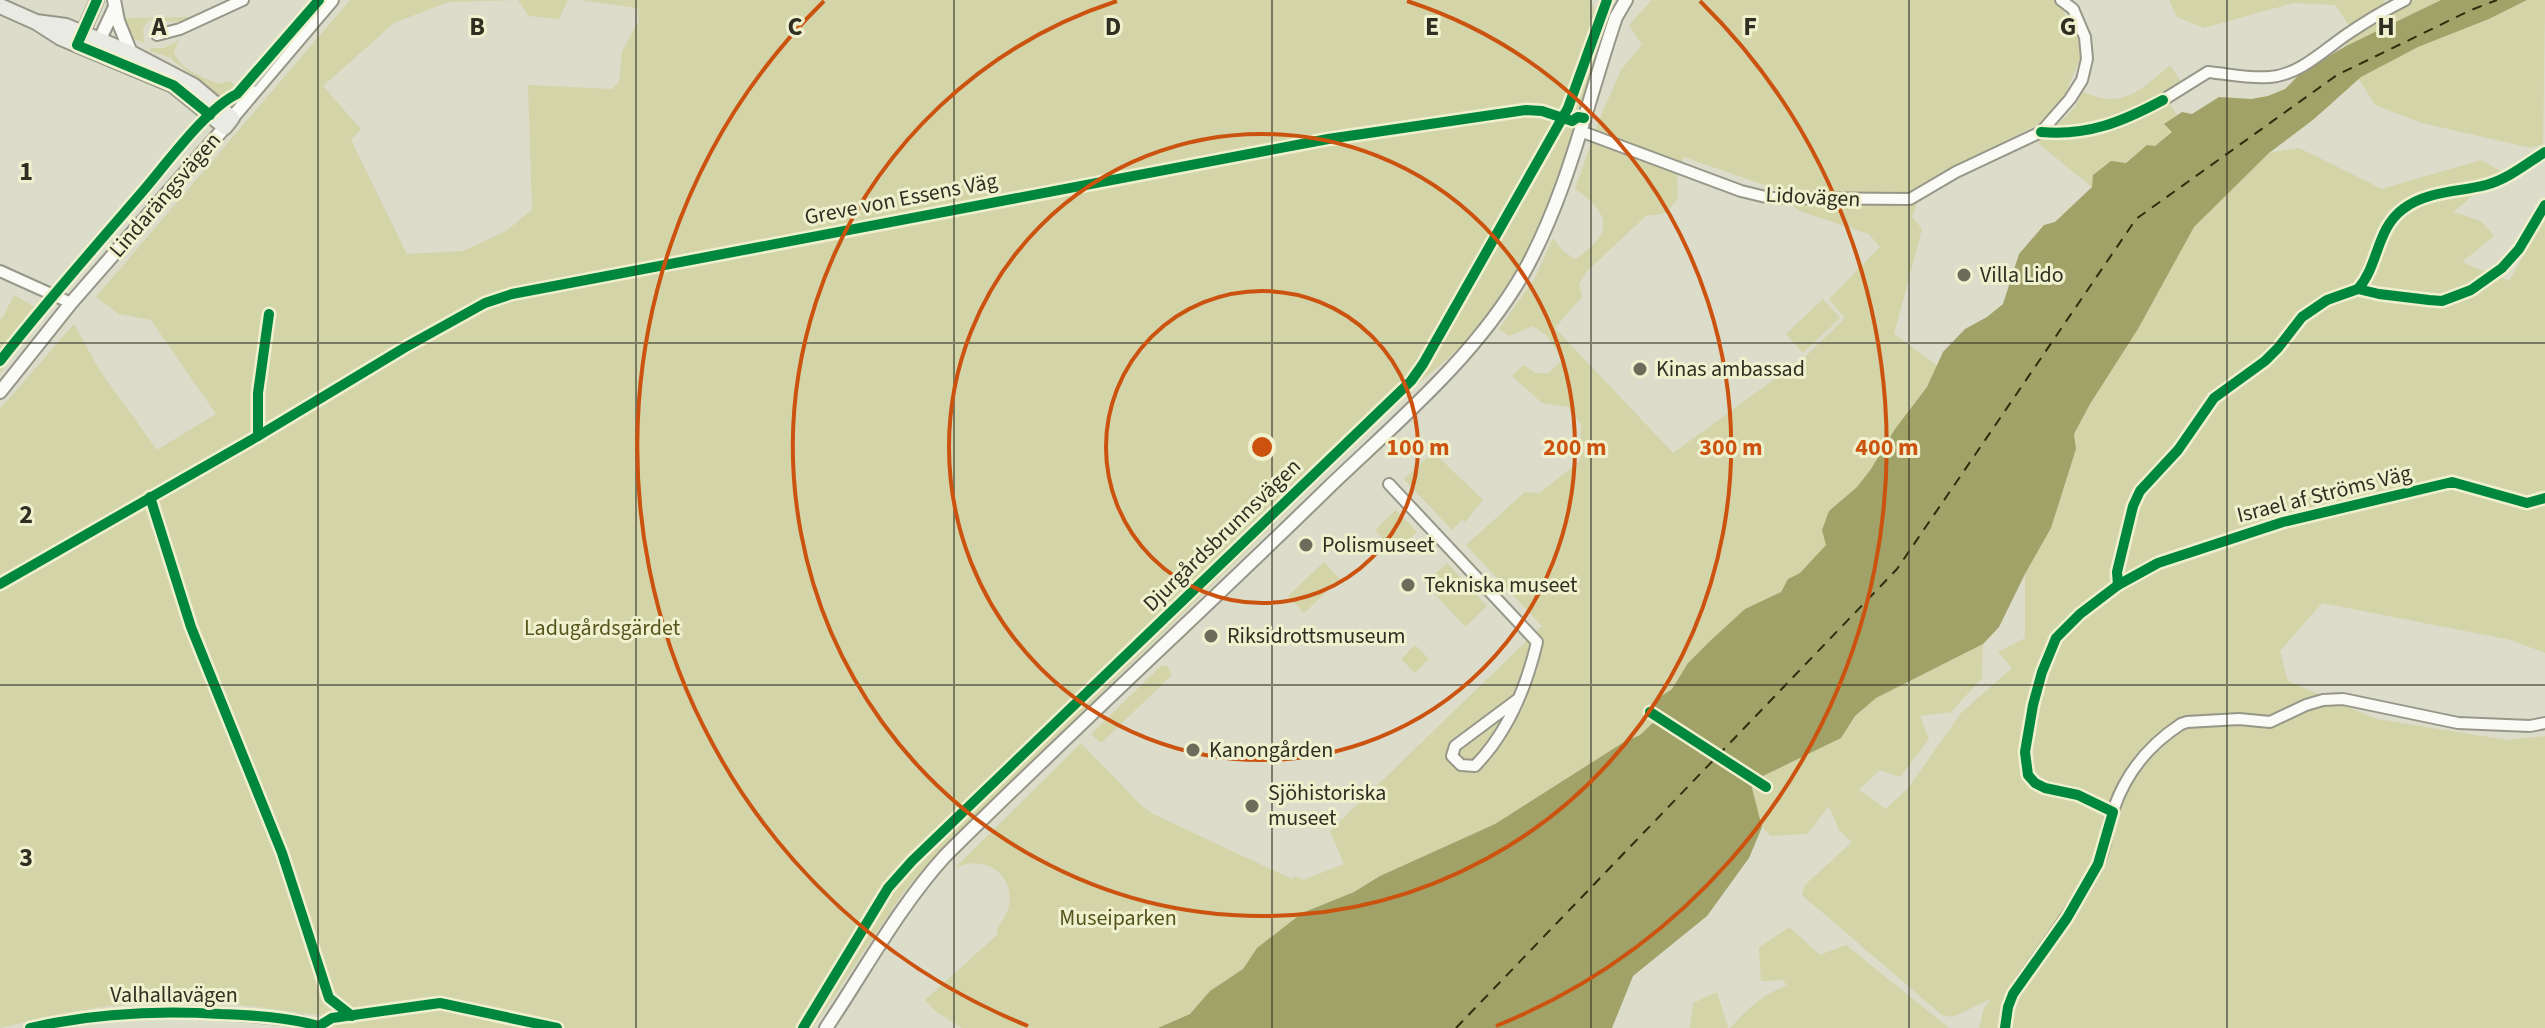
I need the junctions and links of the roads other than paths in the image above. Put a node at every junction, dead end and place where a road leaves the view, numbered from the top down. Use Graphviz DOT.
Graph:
graph roads {
  1 [pos="97,0"];
  2 [pos="243,0"];
  3 [pos="332,0"];
  4 [pos="1626,0"];
  5 [pos="2061,0"];
  6 [pos="2405,0"];
  7 [pos="116,4"];
  8 [pos="0,6"];
  9 [pos="157,35"];
  10 [pos="80,39"];
  11 [pos="97,46"];
  12 [pos="131,53"];
  13 [pos="2163,100"];
  14 [pos="228,123"];
  15 [pos="1580,131"];
  16 [pos="0,271"];
  17 [pos="71,303"];
  18 [pos="0,392"];
  19 [pos="1389,484"];
  20 [pos="1518,699"];
  21 [pos="2545,723"];
  22 [pos="320,1027"];
  23 [pos="30,1028"];
  24 [pos="826,1028"];
  25 [pos="2005,1028"];
  1 -- 10 [label="street"];
  2 -- 9 [label="street"];
  3 -- 14 [label="street, Lindarängsvägen"];
  4 -- 15 [label="street, Djurgårdsbrunnsvägen"];
  5 -- 15 [label="street, Lidovägen"];
  6 -- 13 [label="street"];
  7 -- 11 [label="street"];
  7 -- 12 [label="street"];
  8 -- 10 [label="main road"];
  10 -- 11 [label="main road"];
  11 -- 12 [label="main road"];
  11 -- 14 [label="main road"];
  12 -- 14 [label="main road"];
  14 -- 17 [label="street, Lindarängsvägen"];
  15 -- 24 [label="street, Djurgårdsbrunnsvägen"];
  16 -- 17 [label="street"];
  17 -- 18 [label="street, Lindarängsvägen"];
  19 -- 20 [label="street"];
  20 -- 20 [label="street"];
  21 -- 25 [label="street"];
  22 -- 23 [label="street, Valhallavägen"];
}
